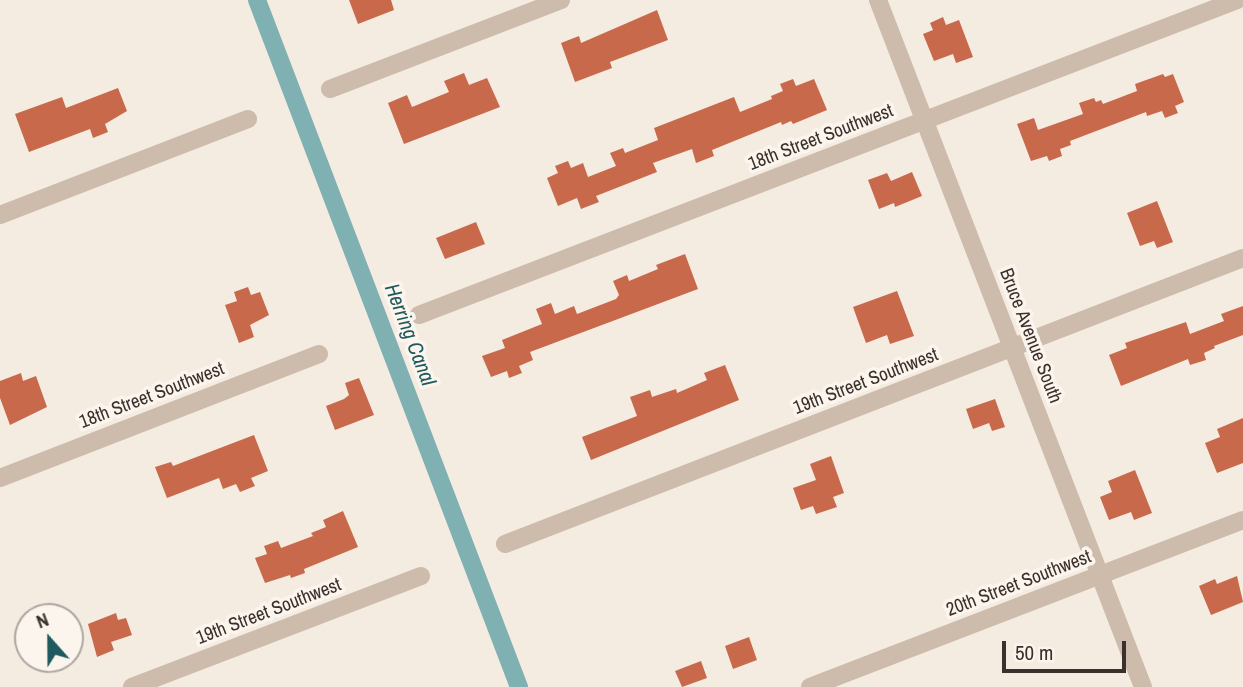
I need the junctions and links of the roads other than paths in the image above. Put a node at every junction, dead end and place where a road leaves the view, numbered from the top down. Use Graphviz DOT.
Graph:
graph roads {
  1 [pos="561,0"];
  2 [pos="878,0"];
  3 [pos="1237,0"];
  4 [pos="330,89"];
  5 [pos="247,119"];
  6 [pos="924,120"];
  7 [pos="0,215"];
  8 [pos="1243,258"];
  9 [pos="419,315"];
  10 [pos="1012,348"];
  11 [pos="319,354"];
  12 [pos="0,478"];
  13 [pos="1243,520"];
  14 [pos="505,544"];
  15 [pos="1100,575"];
  16 [pos="421,576"];
  17 [pos="132,687"];
  18 [pos="810,687"];
  19 [pos="1143,687"];
  1 -- 4 [label="street"];
  2 -- 6 [label="street, Bruce Avenue South"];
  3 -- 6 [label="street, 18th Street Southwest"];
  5 -- 7 [label="street"];
  6 -- 9 [label="street, 18th Street Southwest"];
  6 -- 10 [label="street, Bruce Avenue South"];
  8 -- 10 [label="street, 19th Street Southwest"];
  10 -- 14 [label="street, 19th Street Southwest"];
  10 -- 15 [label="street, Bruce Avenue South"];
  11 -- 12 [label="street, 18th Street Southwest"];
  13 -- 15 [label="street, 20th Street Southwest"];
  15 -- 18 [label="street, 20th Street Southwest"];
  15 -- 19 [label="street, Bruce Avenue South"];
  16 -- 17 [label="street, 19th Street Southwest"];
}
